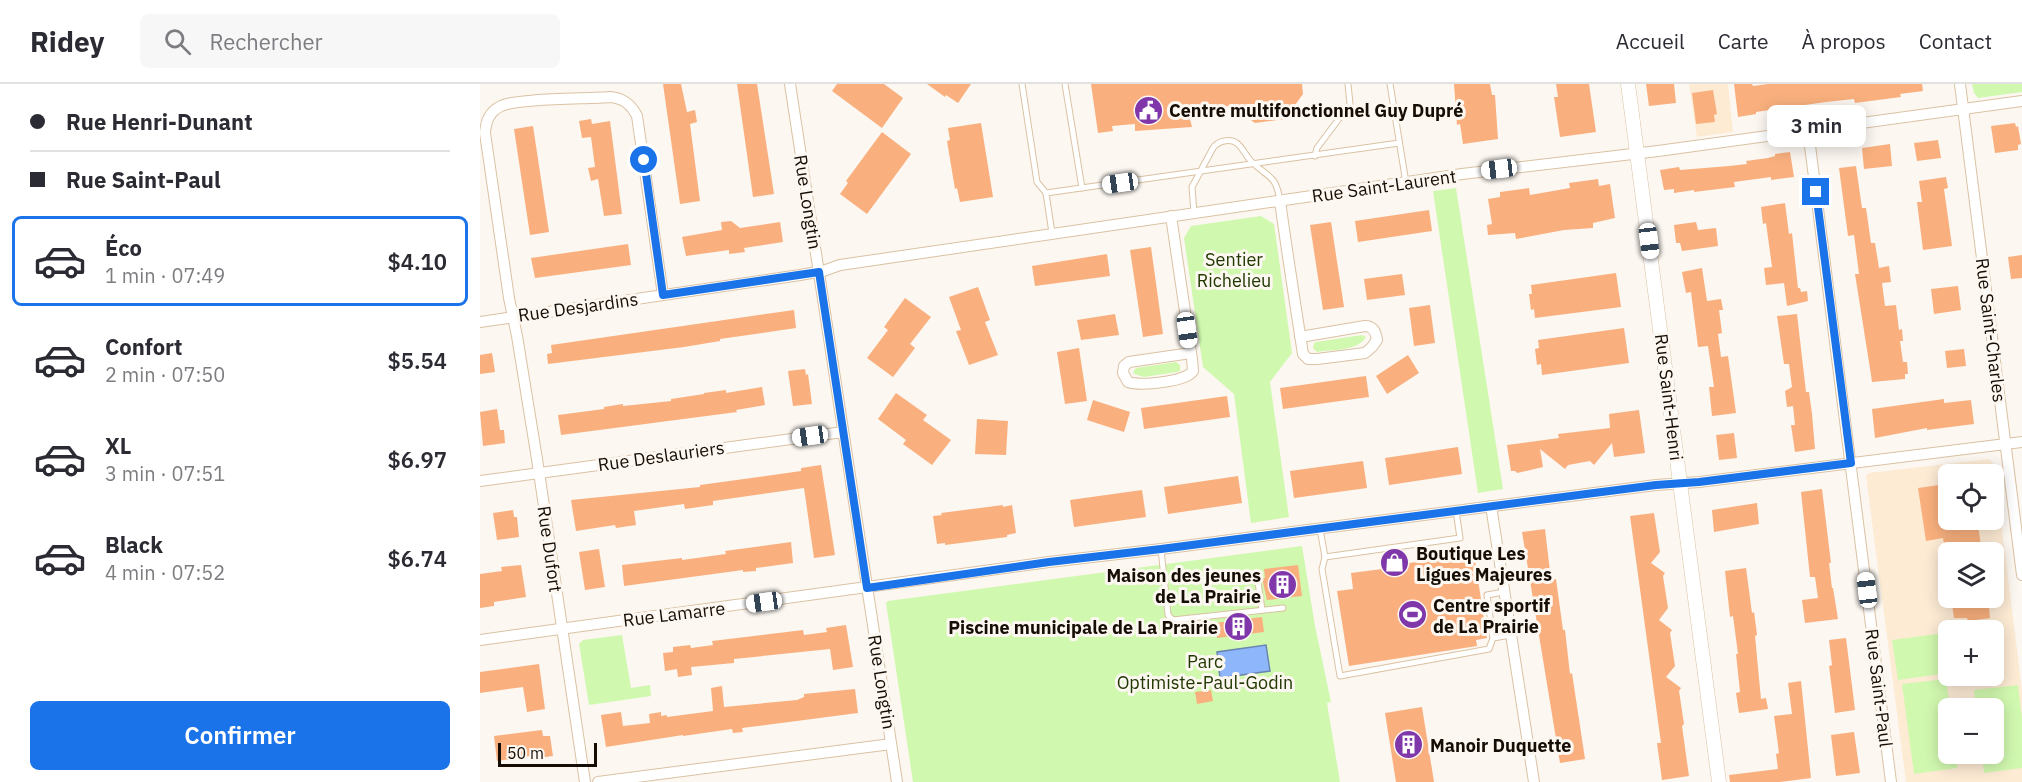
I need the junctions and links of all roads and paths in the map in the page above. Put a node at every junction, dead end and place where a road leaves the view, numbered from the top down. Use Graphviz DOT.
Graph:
graph roads {
  1 [pos="790,84"];
  2 [pos="1022,84"];
  3 [pos="1065,84"];
  4 [pos="1348,84"];
  5 [pos="1390,84"];
  6 [pos="1628,84"];
  7 [pos="1960,84"];
  8 [pos="2022,101"];
  9 [pos="1963,108"];
  10 [pos="1808,130"];
  11 [pos="1399,143"];
  12 [pos="1637,153"];
  13 [pos="1315,156"];
  14 [pos="1254,165"];
  15 [pos="1200,172"];
  16 [pos="1406,183"];
  17 [pos="1082,188"];
  18 [pos="1046,193"];
  19 [pos="1280,201"];
  20 [pos="1194,213"];
  21 [pos="1171,216"];
  22 [pos="1052,233"];
  23 [pos="819,272"];
  24 [pos="663,295"];
  25 [pos="513,317"];
  26 [pos="480,322"];
  27 [pos="1300,337"];
  28 [pos="1191,353"];
  29 [pos="843,432"];
  30 [pos="2022,442"];
  31 [pos="2005,444"];
  32 [pos="1851,463"];
  33 [pos="539,473"];
  34 [pos="480,481"];
  35 [pos="1680,483"];
  36 [pos="1491,506"];
  37 [pos="1456,511"];
  38 [pos="1320,529"];
  39 [pos="1161,549"];
  40 [pos="1325,557"];
  41 [pos="1257,575"];
  42 [pos="2022,575"];
  43 [pos="867,588"];
  44 [pos="1504,592"];
  45 [pos="1283,608"];
  46 [pos="1262,610"];
  47 [pos="561,629"];
  48 [pos="1510,635"];
  49 [pos="1493,638"];
  50 [pos="480,640"];
  51 [pos="891,744"];
  52 [pos="585,782"];
  53 [pos="598,782"];
  54 [pos="897,782"];
  55 [pos="1534,782"];
  56 [pos="1719,782"];
  57 [pos="1891,782"];
  1 -- 23 [label="street, Rue Longtin"];
  2 -- 18 [label="lane"];
  3 -- 17 [label="lane"];
  4 -- 13 [label="lane"];
  5 -- 11 [label="lane"];
  6 -- 12 [label="street, Rue Saint-Henri"];
  7 -- 9 [label="street, Rue Saint-Charles"];
  8 -- 9 [label="street, Rue Saint-Laurent"];
  9 -- 10 [label="street, Rue Saint-Laurent"];
  9 -- 31 [label="street, Rue Saint-Charles"];
  10 -- 12 [label="street, Rue Saint-Laurent"];
  10 -- 32 [label="street, Rue Saint-Paul"];
  11 -- 13 [label="lane"];
  11 -- 16 [label="lane"];
  12 -- 16 [label="street, Rue Saint-Laurent"];
  12 -- 35 [label="street, Rue Saint-Henri"];
  13 -- 14 [label="lane"];
  14 -- 15 [label="lane"];
  14 -- 15 [label="lane"];
  14 -- 19 [label="lane"];
  15 -- 17 [label="lane"];
  15 -- 20 [label="lane"];
  16 -- 19 [label="street, Rue Saint-Laurent"];
  17 -- 18 [label="lane"];
  18 -- 22 [label="lane"];
  19 -- 20 [label="street, Rue Saint-Laurent"];
  19 -- 27 [label="street"];
  20 -- 21 [label="street, Rue Saint-Laurent"];
  21 -- 22 [label="street, Rue Saint-Laurent"];
  21 -- 28 [label="street"];
  22 -- 23 [label="street, Rue Saint-Laurent"];
  23 -- 24 [label="street, Rue Desjardins"];
  23 -- 29 [label="street, Rue Longtin"];
  24 -- 25 [label="street, Rue Desjardins"];
  24 -- 25 [label="street, Rue Dufort"];
  25 -- 26 [label="street, Rue Desjardins"];
  25 -- 33 [label="street, Rue Dufort"];
  27 -- 27 [label="street"];
  28 -- 28 [label="street"];
  29 -- 33 [label="street, Rue Deslauriers"];
  29 -- 43 [label="street, Rue Longtin"];
  30 -- 31 [label="street, Rue Lamarre"];
  31 -- 32 [label="street, Rue Lamarre"];
  31 -- 42 [label="street, Rue Saint-Charles"];
  32 -- 35 [label="street, Rue Lamarre"];
  32 -- 57 [label="street, Rue Saint-Paul"];
  33 -- 34 [label="street, Rue Deslauriers"];
  33 -- 47 [label="street, Rue Dufort"];
  35 -- 36 [label="street, Rue Lamarre"];
  35 -- 56 [label="street, Rue Saint-Henri"];
  36 -- 37 [label="street, Rue Lamarre"];
  36 -- 44 [label="street"];
  37 -- 38 [label="street, Rue Lamarre"];
  37 -- 40 [label="lane"];
  38 -- 39 [label="street, Rue Lamarre"];
  38 -- 40 [label="lane"];
  39 -- 43 [label="street, Rue Lamarre"];
  39 -- 46 [label="lane"];
  40 -- 49 [label="lane"];
  41 -- 46 [label="lane"];
  43 -- 47 [label="street, Rue Lamarre"];
  43 -- 51 [label="street, Rue Longtin"];
  44 -- 48 [label="street"];
  44 -- 49 [label="lane"];
  45 -- 46 [label="lane"];
  47 -- 50 [label="street, Rue Lamarre"];
  47 -- 52 [label="street, Rue Dufort"];
  48 -- 49 [label="lane"];
  48 -- 55 [label="street"];
  51 -- 53 [label="street"];
  51 -- 54 [label="street, Rue Longtin"];
}
